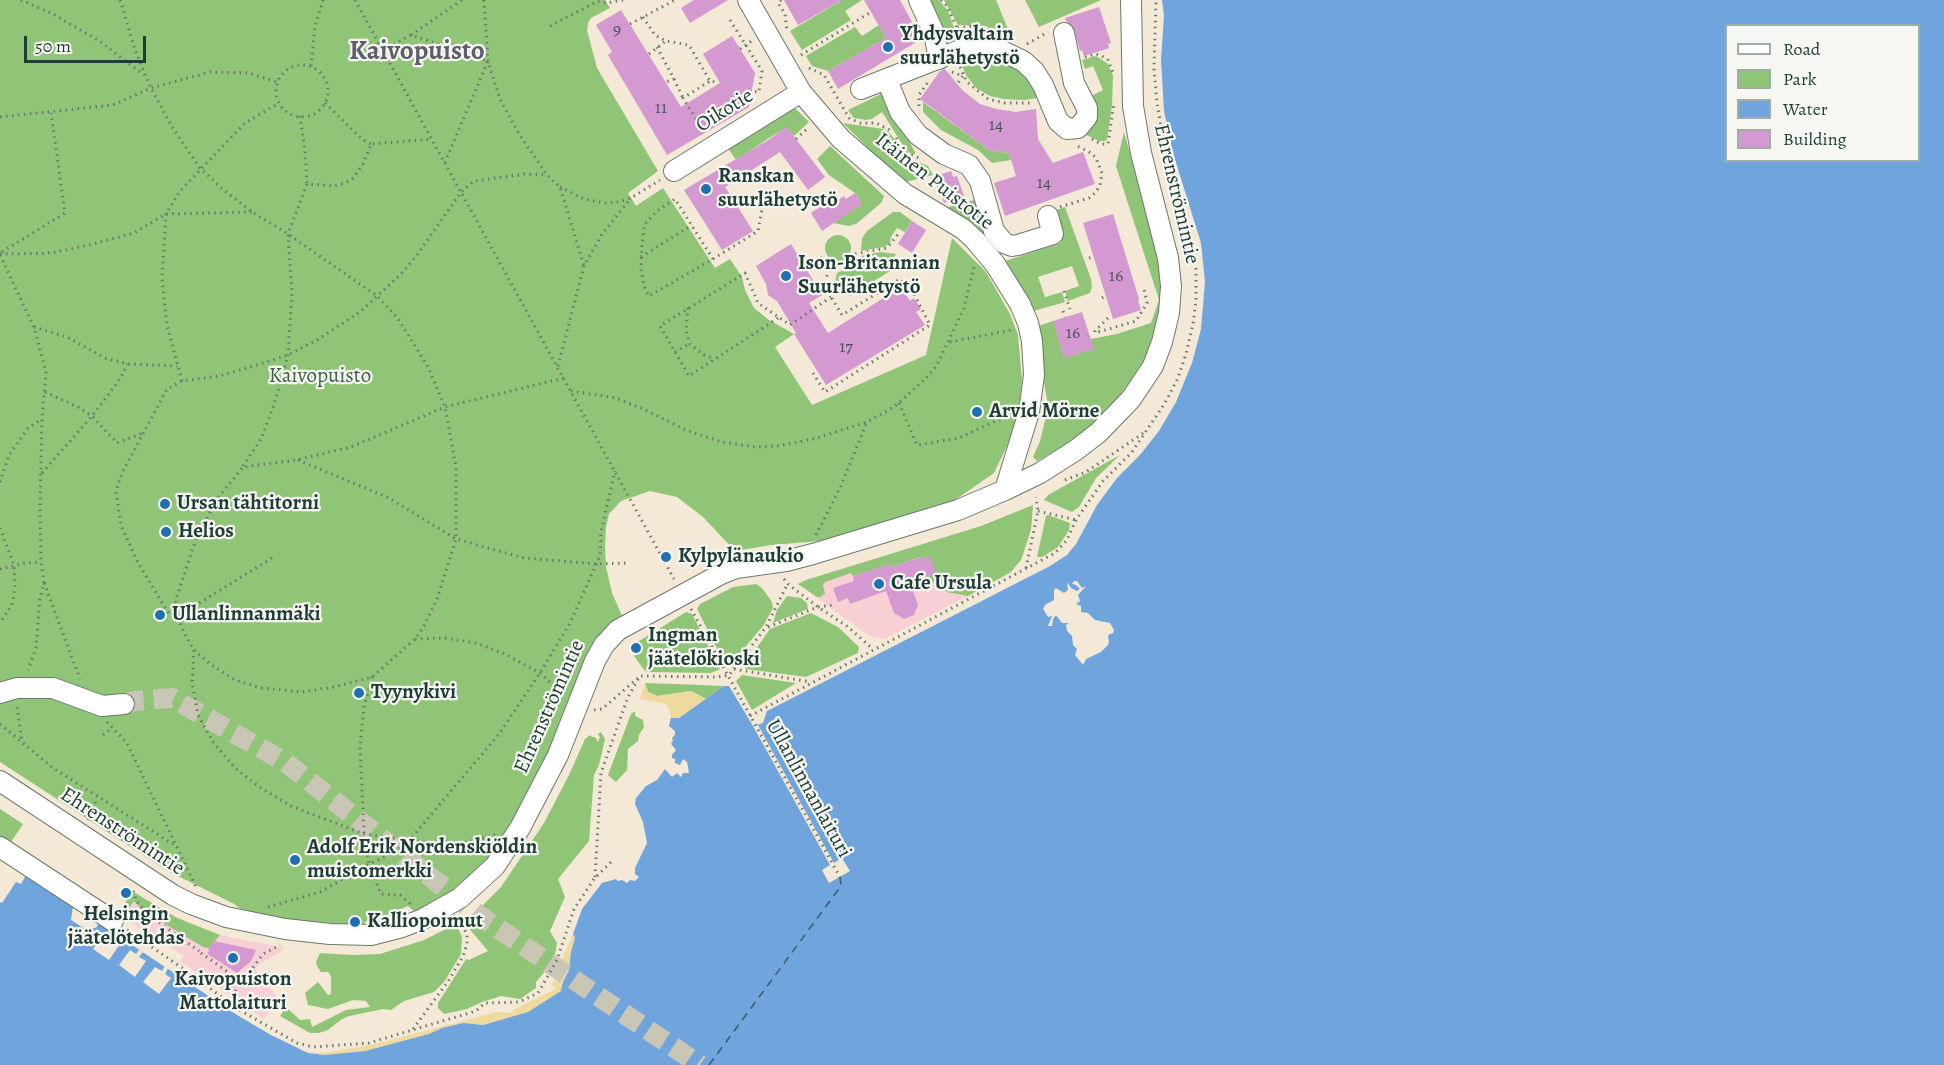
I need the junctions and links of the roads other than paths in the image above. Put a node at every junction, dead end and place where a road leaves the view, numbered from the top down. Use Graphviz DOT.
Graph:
graph roads {
  1 [pos="748,0"];
  2 [pos="919,0"];
  3 [pos="1131,0"];
  4 [pos="1058,32"];
  5 [pos="940,66"];
  6 [pos="887,80"];
  7 [pos="861,89"];
  8 [pos="801,92"];
  9 [pos="674,171"];
  10 [pos="1048,216"];
  11 [pos="1005,490"];
  12 [pos="9,691"];
  13 [pos="124,704"];
  14 [pos="0,781"];
  15 [pos="0,847"];
  16 [pos="113,921"];
  1 -- 8 [label="street, Itäinen Puistotie"];
  2 -- 5 [label="street"];
  3 -- 11 [label="street, Ehrenströmintie"];
  4 -- 5 [label="street"];
  5 -- 6 [label="street"];
  6 -- 7 [label="street"];
  6 -- 10 [label="street"];
  8 -- 9 [label="street, Oikotie"];
  8 -- 11 [label="street, Itäinen Puistotie"];
  11 -- 14 [label="street, Ehrenströmintie"];
  12 -- 13 [label="street"];
  15 -- 16 [label="street"];
}
